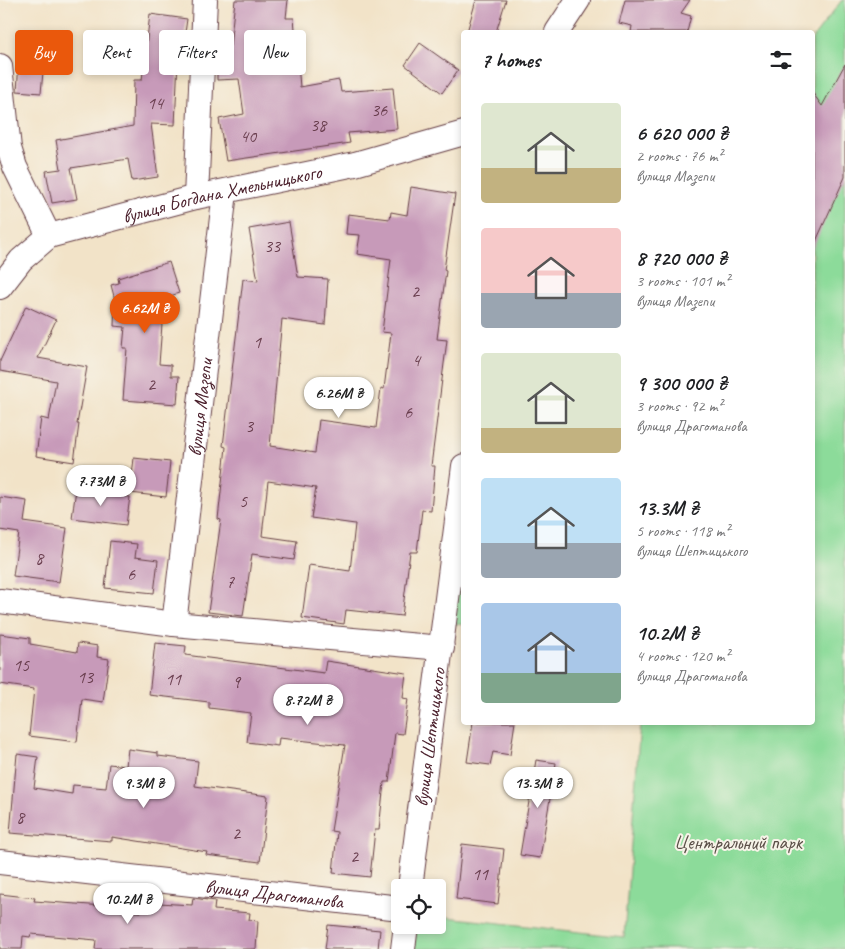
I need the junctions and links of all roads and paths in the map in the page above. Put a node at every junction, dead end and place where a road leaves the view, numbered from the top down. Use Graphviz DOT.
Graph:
graph roads {
  1 [pos="205,0"];
  2 [pos="578,0"];
  3 [pos="558,30"];
  4 [pos="0,66"];
  5 [pos="461,134"];
  6 [pos="225,192"];
  7 [pos="196,197"];
  8 [pos="48,236"];
  9 [pos="0,287"];
  10 [pos="461,491"];
  11 [pos="0,601"];
  12 [pos="174,624"];
  13 [pos="442,648"];
  14 [pos="0,862"];
  15 [pos="411,879"];
  16 [pos="391,907"];
  17 [pos="405,934"];
  18 [pos="403,949"];
  1 -- 7 [label="street"];
  2 -- 3 [label="street"];
  4 -- 8 [label="street"];
  5 -- 6 [label="street, вулиця Богдана Хмельницького"];
  6 -- 7 [label="street, вулиця Богдана Хмельницького"];
  6 -- 12 [label="street, вулиця Мазепи"];
  7 -- 8 [label="street, вулиця Богдана Хмельницького"];
  8 -- 9 [label="street, вулиця Богдана Хмельницького"];
  10 -- 13 [label="street, вулиця Шептицького"];
  11 -- 12 [label="street"];
  12 -- 13 [label="street"];
  13 -- 15 [label="street, вулиця Шептицького"];
  14 -- 16 [label="street, вулиця Драгоманова"];
  17 -- 18 [label="street"];
}
